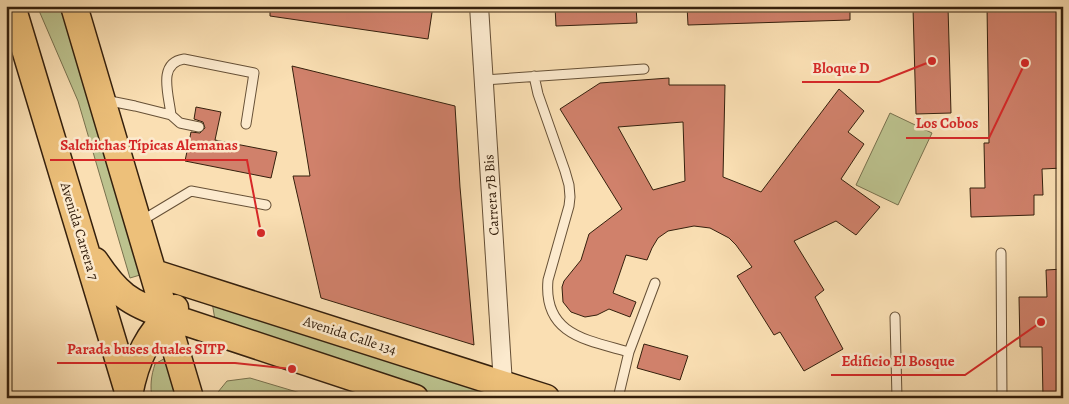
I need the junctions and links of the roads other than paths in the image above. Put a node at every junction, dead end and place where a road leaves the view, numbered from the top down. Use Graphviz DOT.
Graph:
graph roads {
  1 [pos="12,6"];
  2 [pos="74,6"];
  3 [pos="479,6"];
  4 [pos="644,69"];
  5 [pos="534,76"];
  6 [pos="484,80"];
  7 [pos="102,100"];
  8 [pos="171,115"];
  9 [pos="246,124"];
  10 [pos="199,127"];
  11 [pos="266,204"];
  12 [pos="139,222"];
  13 [pos="84,246"];
  14 [pos="1000,253"];
  15 [pos="154,273"];
  16 [pos="655,283"];
  17 [pos="202,288"];
  18 [pos="167,316"];
  19 [pos="895,317"];
  20 [pos="629,352"];
  21 [pos="503,384"];
  22 [pos="129,397"];
  23 [pos="190,398"];
  24 [pos="415,398"];
  25 [pos="546,398"];
  26 [pos="618,398"];
  27 [pos="897,398"];
  28 [pos="1002,398"];
  1 -- 13 [label="main road, Avenida Carrera 7"];
  2 -- 7 [label="main road"];
  3 -- 6 [label="street, Carrera 7B Bis"];
  4 -- 5 [label="lane"];
  5 -- 6 [label="lane"];
  5 -- 20 [label="lane"];
  6 -- 21 [label="street, Carrera 7B Bis"];
  7 -- 8 [label="lane"];
  7 -- 12 [label="main road"];
  8 -- 9 [label="lane"];
  8 -- 10 [label="lane"];
  11 -- 12 [label="lane"];
  12 -- 15 [label="main road"];
  13 -- 18 [label="main road"];
  13 -- 22 [label="main road, Avenida Carrera 7"];
  14 -- 28 [label="lane"];
  15 -- 17 [label="main road, Avenida Calle 134"];
  15 -- 18 [label="main road"];
  16 -- 20 [label="lane"];
  17 -- 18 [label="main road"];
  17 -- 21 [label="main road, Avenida Calle 134"];
  18 -- 22 [label="main road"];
  18 -- 23 [label="main road"];
  18 -- 24 [label="main road"];
  19 -- 27 [label="lane"];
  20 -- 26 [label="lane"];
  21 -- 25 [label="main road, Avenida Calle 134"];
}
